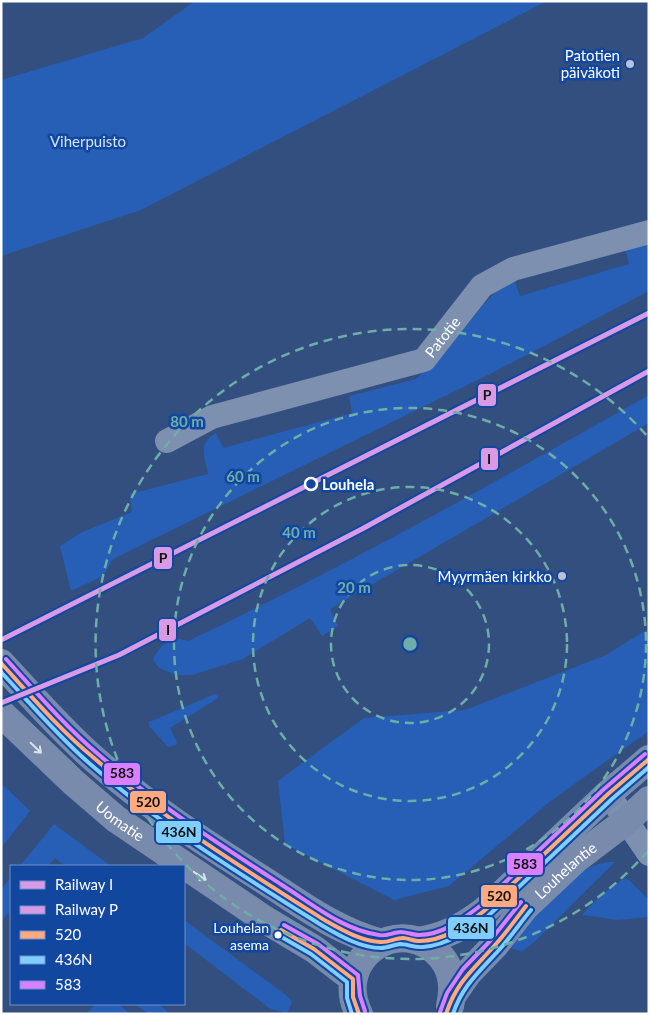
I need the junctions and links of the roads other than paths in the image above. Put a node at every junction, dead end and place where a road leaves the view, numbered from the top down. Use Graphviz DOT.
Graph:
graph roads {
  1 [pos="649,232"];
  2 [pos="167,441"];
  3 [pos="1,662"];
  4 [pos="1,714"];
  5 [pos="649,760"];
  6 [pos="608,794"];
  7 [pos="649,800"];
  8 [pos="626,821"];
  9 [pos="649,854"];
  10 [pos="184,865"];
  11 [pos="185,866"];
  12 [pos="419,941"];
  13 [pos="382,943"];
  14 [pos="352,1002"];
  15 [pos="449,1005"];
  1 -- 2 [label="street, Patotie"];
  3 -- 13 [label="street, Uomatie"];
  4 -- 10 [label="street, Uomatie, one-way"];
  5 -- 6 [label="street, Louhelantie"];
  6 -- 8 [label="street"];
  6 -- 12 [label="street, Louhelantie"];
  7 -- 8 [label="street, Louhelantie"];
  8 -- 9 [label="street"];
  8 -- 15 [label="street, Louhelantie"];
  11 -- 14 [label="street, Uomatie, one-way"];
  12 -- 13 [label="street, Louhelantie"];
  12 -- 15 [label="street"];
  13 -- 14 [label="street"];
}
